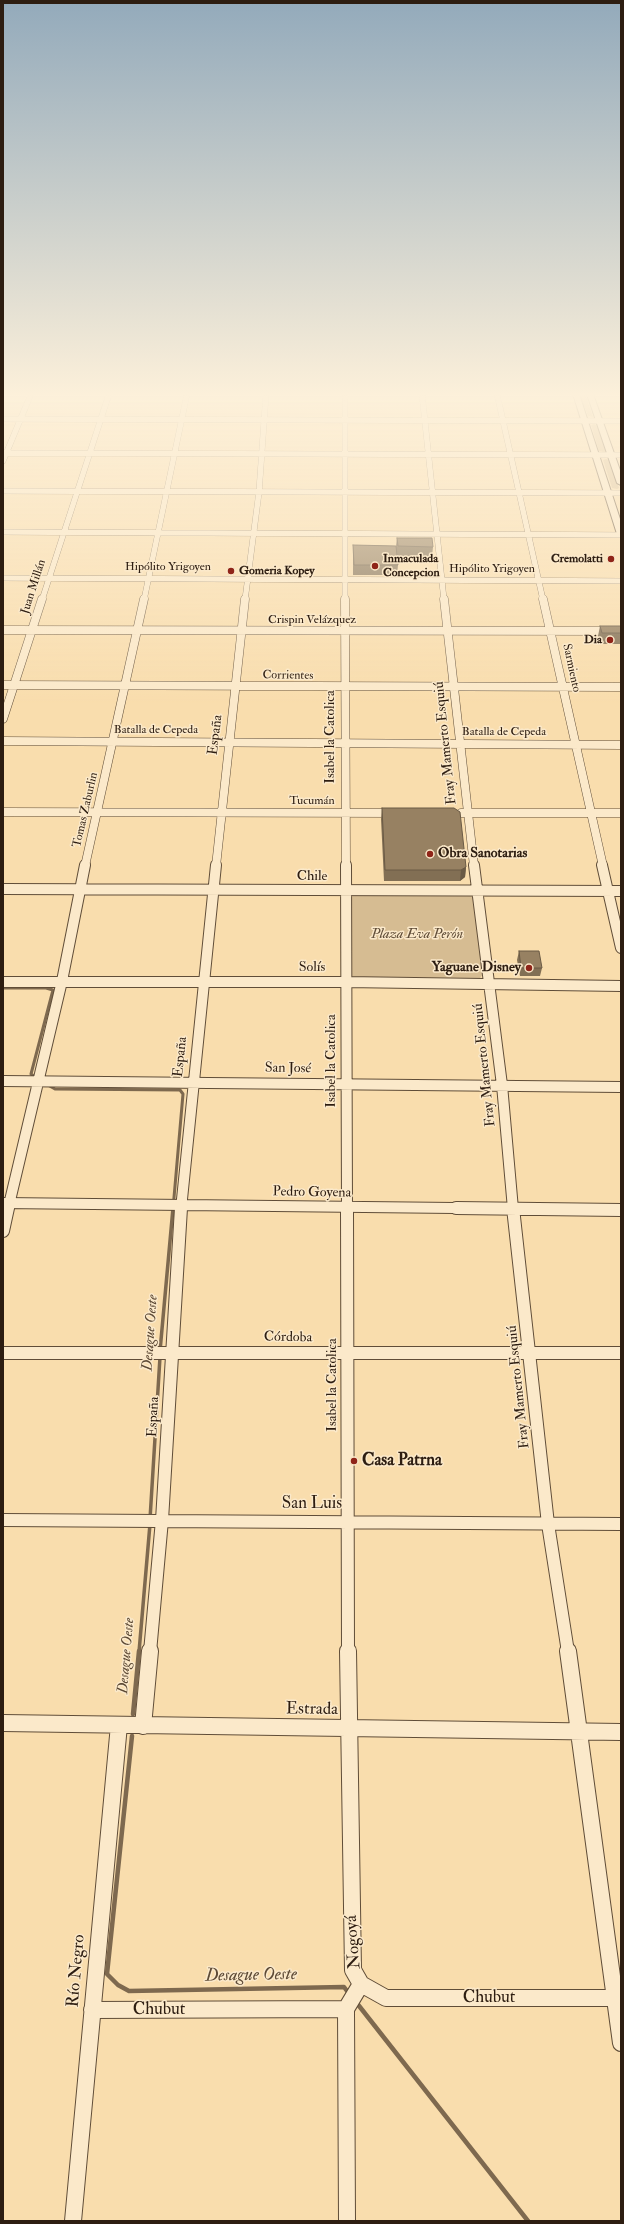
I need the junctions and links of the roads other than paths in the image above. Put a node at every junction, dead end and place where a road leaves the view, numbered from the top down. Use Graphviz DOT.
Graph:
graph roads {
  1 [pos="76,498"];
  2 [pos="167,498"];
  3 [pos="258,498"];
  4 [pos="345,498"];
  5 [pos="434,498"];
  6 [pos="520,498"];
  7 [pos="610,498"];
  8 [pos="3,532"];
  9 [pos="64,533"];
  10 [pos="158,533"];
  11 [pos="253,533"];
  12 [pos="345,534"];
  13 [pos="438,534"];
  14 [pos="621,534"];
  15 [pos="529,535"];
  16 [pos="3,578"];
  17 [pos="49,578"];
  18 [pos="148,578"];
  19 [pos="248,579"];
  20 [pos="345,579"];
  21 [pos="442,580"];
  22 [pos="539,580"];
  23 [pos="621,580"];
  24 [pos="3,630"];
  25 [pos="32,630"];
  26 [pos="136,630"];
  27 [pos="241,631"];
  28 [pos="345,631"];
  29 [pos="448,631"];
  30 [pos="550,631"];
  31 [pos="621,631"];
  32 [pos="3,685"];
  33 [pos="14,685"];
  34 [pos="125,686"];
  35 [pos="236,686"];
  36 [pos="345,687"];
  37 [pos="454,687"];
  38 [pos="562,687"];
  39 [pos="621,687"];
  40 [pos="3,719"];
  41 [pos="3,741"];
  42 [pos="113,742"];
  43 [pos="229,742"];
  44 [pos="345,743"];
  45 [pos="460,744"];
  46 [pos="574,744"];
  47 [pos="621,745"];
  48 [pos="3,812"];
  49 [pos="590,812"];
  50 [pos="97,813"];
  51 [pos="220,813"];
  52 [pos="345,813"];
  53 [pos="406,813"];
  54 [pos="452,813"];
  55 [pos="467,813"];
  56 [pos="621,813"];
  57 [pos="3,889"];
  58 [pos="80,889"];
  59 [pos="212,890"];
  60 [pos="346,890"];
  61 [pos="477,891"];
  62 [pos="608,891"];
  63 [pos="621,891"];
  64 [pos="621,948"];
  65 [pos="62,981"];
  66 [pos="3,982"];
  67 [pos="203,982"];
  68 [pos="346,982"];
  69 [pos="490,984"];
  70 [pos="621,986"];
  71 [pos="3,1081"];
  72 [pos="40,1081"];
  73 [pos="192,1081"];
  74 [pos="346,1085"];
  75 [pos="502,1085"];
  76 [pos="621,1087"];
  77 [pos="6,1203"];
  78 [pos="181,1204"];
  79 [pos="346,1208"];
  80 [pos="513,1209"];
  81 [pos="621,1210"];
  82 [pos="3,1231"];
  83 [pos="172,1351"];
  84 [pos="3,1352"];
  85 [pos="530,1353"];
  86 [pos="621,1353"];
  87 [pos="347,1354"];
  88 [pos="3,1520"];
  89 [pos="162,1520"];
  90 [pos="347,1521"];
  91 [pos="548,1524"];
  92 [pos="621,1524"];
  93 [pos="3,1723"];
  94 [pos="119,1725"];
  95 [pos="143,1726"];
  96 [pos="348,1729"];
  97 [pos="580,1732"];
  98 [pos="621,1732"];
  99 [pos="359,1987"];
  100 [pos="618,1998"];
  101 [pos="347,2008"];
  102 [pos="92,2010"];
  103 [pos="621,2043"];
  104 [pos="73,2221"];
  105 [pos="347,2221"];
  1 -- 9 [label="street, Juan Millán"];
  2 -- 10 [label="street, Tomas Zaburlin"];
  3 -- 11 [label="street, España"];
  4 -- 12 [label="street, Isabel la Catolica"];
  5 -- 13 [label="street, Fray Mamerto Esquiú"];
  6 -- 15 [label="street, Sarmiento"];
  7 -- 14 [label="street"];
  8 -- 9 [label="street"];
  9 -- 10 [label="street"];
  9 -- 17 [label="street, Juan Millán"];
  10 -- 11 [label="street"];
  10 -- 18 [label="street, Tomas Zaburlin"];
  11 -- 12 [label="street"];
  11 -- 19 [label="street, España"];
  12 -- 13 [label="street"];
  12 -- 20 [label="street, Isabel la Catolica"];
  13 -- 15 [label="street"];
  13 -- 21 [label="street, Fray Mamerto Esquiú"];
  14 -- 15 [label="street"];
  15 -- 22 [label="street, Sarmiento"];
  16 -- 17 [label="street, Hipólito Yrigoyen"];
  17 -- 18 [label="street, Hipólito Yrigoyen"];
  17 -- 25 [label="street, Juan Millán"];
  18 -- 19 [label="street, Hipólito Yrigoyen"];
  18 -- 26 [label="street, Tomas Zaburlin"];
  19 -- 20 [label="street, Hipólito Yrigoyen"];
  19 -- 27 [label="street, España"];
  20 -- 21 [label="street, Hipólito Yrigoyen"];
  20 -- 28 [label="street, Isabel la Catolica"];
  21 -- 22 [label="street, Hipólito Yrigoyen"];
  21 -- 29 [label="street, Fray Mamerto Esquiú"];
  22 -- 23 [label="street, Hipólito Yrigoyen"];
  22 -- 30 [label="street, Sarmiento"];
  24 -- 25 [label="street, Crispin Velázquez"];
  25 -- 26 [label="street, Crispin Velázquez"];
  25 -- 33 [label="street, Juan Millán"];
  26 -- 27 [label="street, Crispin Velázquez"];
  26 -- 34 [label="street, Tomas Zaburlin"];
  27 -- 28 [label="street, Crispin Velázquez"];
  27 -- 35 [label="street, España"];
  28 -- 29 [label="street, Crispin Velázquez"];
  28 -- 36 [label="street, Isabel la Catolica"];
  29 -- 30 [label="street, Crispin Velázquez"];
  29 -- 37 [label="street, Fray Mamerto Esquiú"];
  30 -- 31 [label="street, Crispin Velázquez"];
  30 -- 38 [label="street, Sarmiento"];
  32 -- 33 [label="street, Corrientes"];
  33 -- 34 [label="street, Corrientes"];
  33 -- 40 [label="street, Juan Millán"];
  34 -- 35 [label="street, Corrientes"];
  34 -- 42 [label="street, Tomas Zaburlin"];
  35 -- 36 [label="street, Corrientes"];
  35 -- 43 [label="street, España"];
  36 -- 37 [label="street, Corrientes"];
  36 -- 44 [label="street, Isabel la Catolica"];
  37 -- 38 [label="street, Corrientes"];
  37 -- 45 [label="street, Fray Mamerto Esquiú"];
  38 -- 39 [label="street, Corrientes"];
  38 -- 46 [label="street, Sarmiento"];
  41 -- 42 [label="street, Batalla de Cepeda"];
  42 -- 43 [label="street, Batalla de Cepeda"];
  42 -- 50 [label="street, Tomas Zaburlin"];
  43 -- 44 [label="street, Batalla de Cepeda"];
  43 -- 51 [label="street, España"];
  44 -- 45 [label="street, Batalla de Cepeda"];
  44 -- 52 [label="street, Isabel la Catolica"];
  45 -- 46 [label="street, Batalla de Cepeda"];
  45 -- 55 [label="street, Fray Mamerto Esquiú"];
  46 -- 47 [label="street, Batalla de Cepeda"];
  46 -- 49 [label="street, Sarmiento"];
  48 -- 50 [label="street, Tucumán"];
  49 -- 55 [label="street"];
  49 -- 56 [label="street"];
  49 -- 62 [label="street, Sarmiento"];
  50 -- 51 [label="street, Tucumán"];
  50 -- 58 [label="street, Tomas Zaburlin"];
  51 -- 52 [label="street, Tucumán"];
  51 -- 59 [label="street, España"];
  52 -- 53 [label="street, Tucumán"];
  52 -- 60 [label="street, Isabel la Catolica"];
  54 -- 55 [label="street"];
  55 -- 61 [label="street, Fray Mamerto Esquiú"];
  57 -- 58 [label="street, Chile"];
  58 -- 59 [label="street, Chile"];
  58 -- 65 [label="street, Tomas Zaburlin"];
  59 -- 60 [label="street, Chile"];
  59 -- 67 [label="street, España"];
  60 -- 61 [label="street, Chile"];
  60 -- 68 [label="street, Isabel la Catolica"];
  61 -- 62 [label="street, Chile"];
  61 -- 69 [label="street, Fray Mamerto Esquiú"];
  62 -- 63 [label="street, Chile"];
  62 -- 64 [label="street, Sarmiento"];
  65 -- 66 [label="street, Solís"];
  65 -- 67 [label="street, Solís"];
  65 -- 72 [label="street, Tomas Zaburlin"];
  67 -- 68 [label="street, Solís"];
  67 -- 73 [label="street, España"];
  68 -- 69 [label="street, Solís"];
  68 -- 74 [label="street, Isabel la Catolica"];
  69 -- 70 [label="street, Solís"];
  69 -- 75 [label="street, Fray Mamerto Esquiú"];
  71 -- 72 [label="street, San José"];
  72 -- 73 [label="street, San José"];
  72 -- 77 [label="street, Tomas Zaburlin"];
  73 -- 74 [label="street, San José"];
  73 -- 78 [label="street, España"];
  74 -- 75 [label="street, San José"];
  74 -- 79 [label="street, Isabel la Catolica"];
  75 -- 76 [label="street, San José"];
  75 -- 80 [label="street, Fray Mamerto Esquiú"];
  77 -- 78 [label="street, Pedro Goyena"];
  77 -- 82 [label="street, Tomas Zaburlin"];
  78 -- 79 [label="street, Pedro Goyena"];
  78 -- 83 [label="street, España"];
  79 -- 80 [label="street, Pedro Goyena"];
  79 -- 87 [label="street, Isabel la Catolica"];
  80 -- 81 [label="street, Pedro Goyena"];
  80 -- 85 [label="street, Fray Mamerto Esquiú"];
  83 -- 84 [label="street, Córdoba"];
  83 -- 87 [label="street, Córdoba"];
  83 -- 89 [label="street, España"];
  85 -- 86 [label="street, Córdoba"];
  85 -- 87 [label="street, Córdoba"];
  85 -- 91 [label="street, Fray Mamerto Esquiú"];
  87 -- 90 [label="street, Isabel la Catolica"];
  88 -- 89 [label="street, San Luis"];
  89 -- 90 [label="street, San Luis"];
  89 -- 95 [label="street, España"];
  90 -- 91 [label="street, San Luis"];
  90 -- 96 [label="street, Isabel la Catolica"];
  91 -- 92 [label="street, San Luis"];
  91 -- 97 [label="street, Fray Mamerto Esquiú"];
  93 -- 94 [label="street, Estrada"];
  94 -- 95 [label="street, Estrada"];
  94 -- 102 [label="street, Río Negro"];
  95 -- 96 [label="street, Estrada"];
  96 -- 97 [label="street, Estrada"];
  96 -- 99 [label="street, Nogoyá"];
  97 -- 98 [label="street, Estrada"];
  97 -- 100 [label="street, Fray Mamerto Esquiú"];
  99 -- 100 [label="street, Chubut"];
  99 -- 101 [label="street"];
  100 -- 103 [label="street, Fray Mamerto Esquiú"];
  101 -- 102 [label="street, Chubut"];
  101 -- 105 [label="street"];
  102 -- 104 [label="street, Río Negro"];
}
